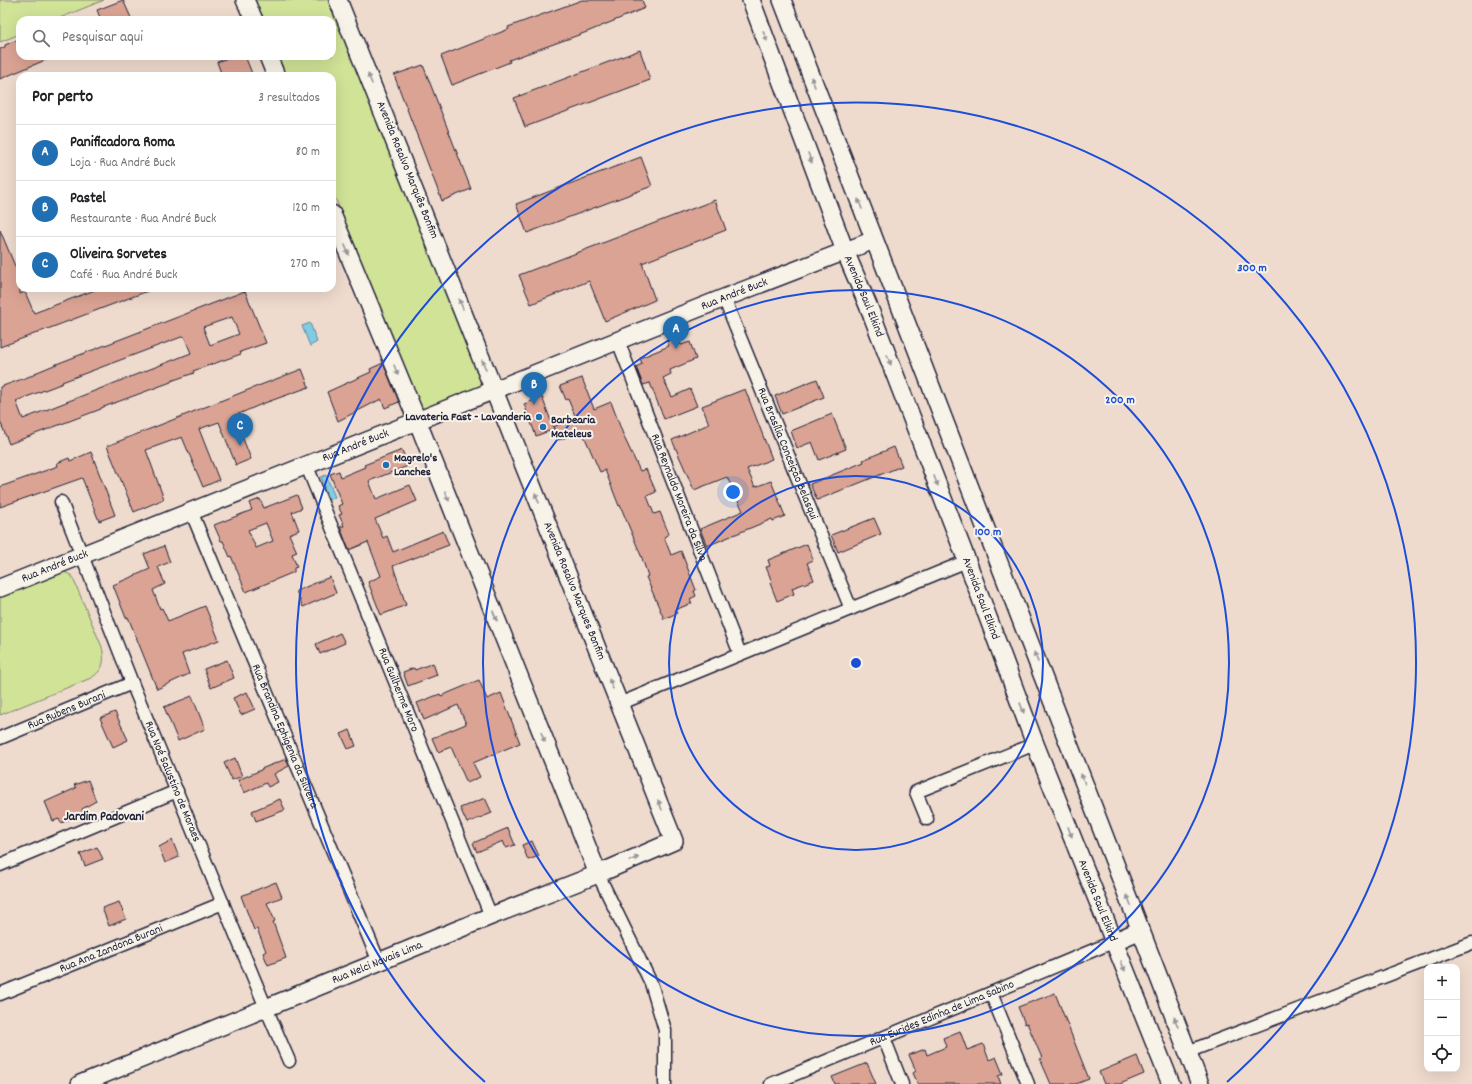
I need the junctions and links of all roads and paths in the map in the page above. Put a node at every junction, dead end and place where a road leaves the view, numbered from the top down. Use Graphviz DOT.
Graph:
graph roads {
  1 [pos="245,0"];
  2 [pos="338,0"];
  3 [pos="751,0"];
  4 [pos="782,0"];
  5 [pos="252,16"];
  6 [pos="270,60"];
  7 [pos="274,72"];
  8 [pos="336,224"];
  9 [pos="874,240"];
  10 [pos="845,251"];
  11 [pos="724,298"];
  12 [pos="475,340"];
  13 [pos="618,341"];
  14 [pos="494,390"];
  15 [pos="417,420"];
  16 [pos="306,464"];
  17 [pos="61,502"];
  18 [pos="191,511"];
  19 [pos="81,555"];
  20 [pos="967,561"];
  21 [pos="0,588"];
  22 [pos="851,609"];
  23 [pos="740,654"];
  24 [pos="132,683"];
  25 [pos="619,704"];
  26 [pos="0,738"];
  27 [pos="1035,744"];
  28 [pos="177,791"];
  29 [pos="927,818"];
  30 [pos="674,841"];
  31 [pos="0,865"];
  32 [pos="598,874"];
  33 [pos="223,903"];
  34 [pos="491,916"];
  35 [pos="1141,930"];
  36 [pos="1113,942"];
  37 [pos="1472,943"];
  38 [pos="379,962"];
  39 [pos="991,993"];
  40 [pos="0,994"];
  41 [pos="266,1008"];
  42 [pos="884,1038"];
  43 [pos="1187,1052"];
  44 [pos="289,1061"];
  45 [pos="775,1083"];
  46 [pos="80,1084"];
  47 [pos="665,1084"];
  48 [pos="902,1084"];
  49 [pos="1028,1084"];
  50 [pos="1171,1084"];
  51 [pos="1200,1084"];
  1 -- 5 [label="street"];
  12 -- 2 [label="street, Avenida Rosalvo Marquês Bonfim, one-way"];
  3 -- 10 [label="street, Avenida Saul Elkind, one-way"];
  9 -- 4 [label="street, one-way"];
  6 -- 7 [label="street"];
  8 -- 15 [label="street, one-way"];
  9 -- 10 [label="street, Rua André Buck"];
  35 -- 9 [label="street, one-way"];
  10 -- 11 [label="street, Rua André Buck"];
  10 -- 20 [label="street, Avenida Saul Elkind, one-way"];
  11 -- 13 [label="street, Rua André Buck"];
  11 -- 22 [label="street, Rua Brasília Conceição Belasqui"];
  14 -- 12 [label="street, Avenida Rosalvo Marques Bonfim, one-way"];
  13 -- 14 [label="street, Rua André Buck"];
  13 -- 23 [label="street, Rua Reynaldo Moreira da Silva"];
  14 -- 15 [label="street, Rua André Buck"];
  25 -- 14 [label="street, Avenida Rosalvo Marques Bonfim, one-way"];
  15 -- 16 [label="street, Rua André Buck"];
  15 -- 32 [label="street, one-way"];
  16 -- 18 [label="street, Rua André Buck"];
  16 -- 34 [label="street, Rua Guilherme Moro"];
  17 -- 19 [label="street, Rua Noé Salustino de Moraes"];
  18 -- 19 [label="street, Rua André Buck"];
  18 -- 38 [label="street, Rua Brandina Ephigenia da Silveira"];
  19 -- 21 [label="street, Rua André Buck"];
  19 -- 24 [label="street, Rua Noé Salustino de Moraes"];
  20 -- 22 [label="street"];
  20 -- 27 [label="street, Avenida Saul Elkind, one-way"];
  22 -- 23 [label="street"];
  23 -- 25 [label="street"];
  24 -- 26 [label="street, Rua Rubens Burani"];
  24 -- 28 [label="street, Rua Noé Salustino de Moraes"];
  30 -- 25 [label="street, Avenida Rosalvo Marques Bonfim, one-way"];
  27 -- 29 [label="street"];
  27 -- 36 [label="street, Avenida Saul Elkind, one-way"];
  28 -- 31 [label="street"];
  28 -- 33 [label="street, Rua Noé Salustino de Moraes"];
  32 -- 30 [label="street, Rua Nelci Novais Lima, one-way"];
  32 -- 34 [label="street, Rua Nelci Novais Lima"];
  32 -- 47 [label="street"];
  33 -- 40 [label="street, Rua Ana Zandona Burani"];
  33 -- 41 [label="street, Rua Noé Salustino de Moraes"];
  34 -- 38 [label="street, Rua Nelci Novais Lima"];
  35 -- 36 [label="street"];
  43 -- 35 [label="street, one-way"];
  36 -- 39 [label="street, Rua Eurides Edinha de Lima Sabino"];
  36 -- 50 [label="street, Avenida Saul Elkind, one-way"];
  37 -- 43 [label="street"];
  38 -- 41 [label="street, Rua Nelci Novais Lima"];
  39 -- 42 [label="street, Rua Eurides Edinha de Lima Sabino"];
  39 -- 49 [label="street"];
  41 -- 44 [label="street, Rua Noé Salustino de Moraes"];
  41 -- 46 [label="street, Rua Nelci Novais Lima"];
  42 -- 45 [label="street, Rua Eurides Edinha de Lima Sabino"];
  42 -- 48 [label="street"];
  43 -- 51 [label="street"];
}
